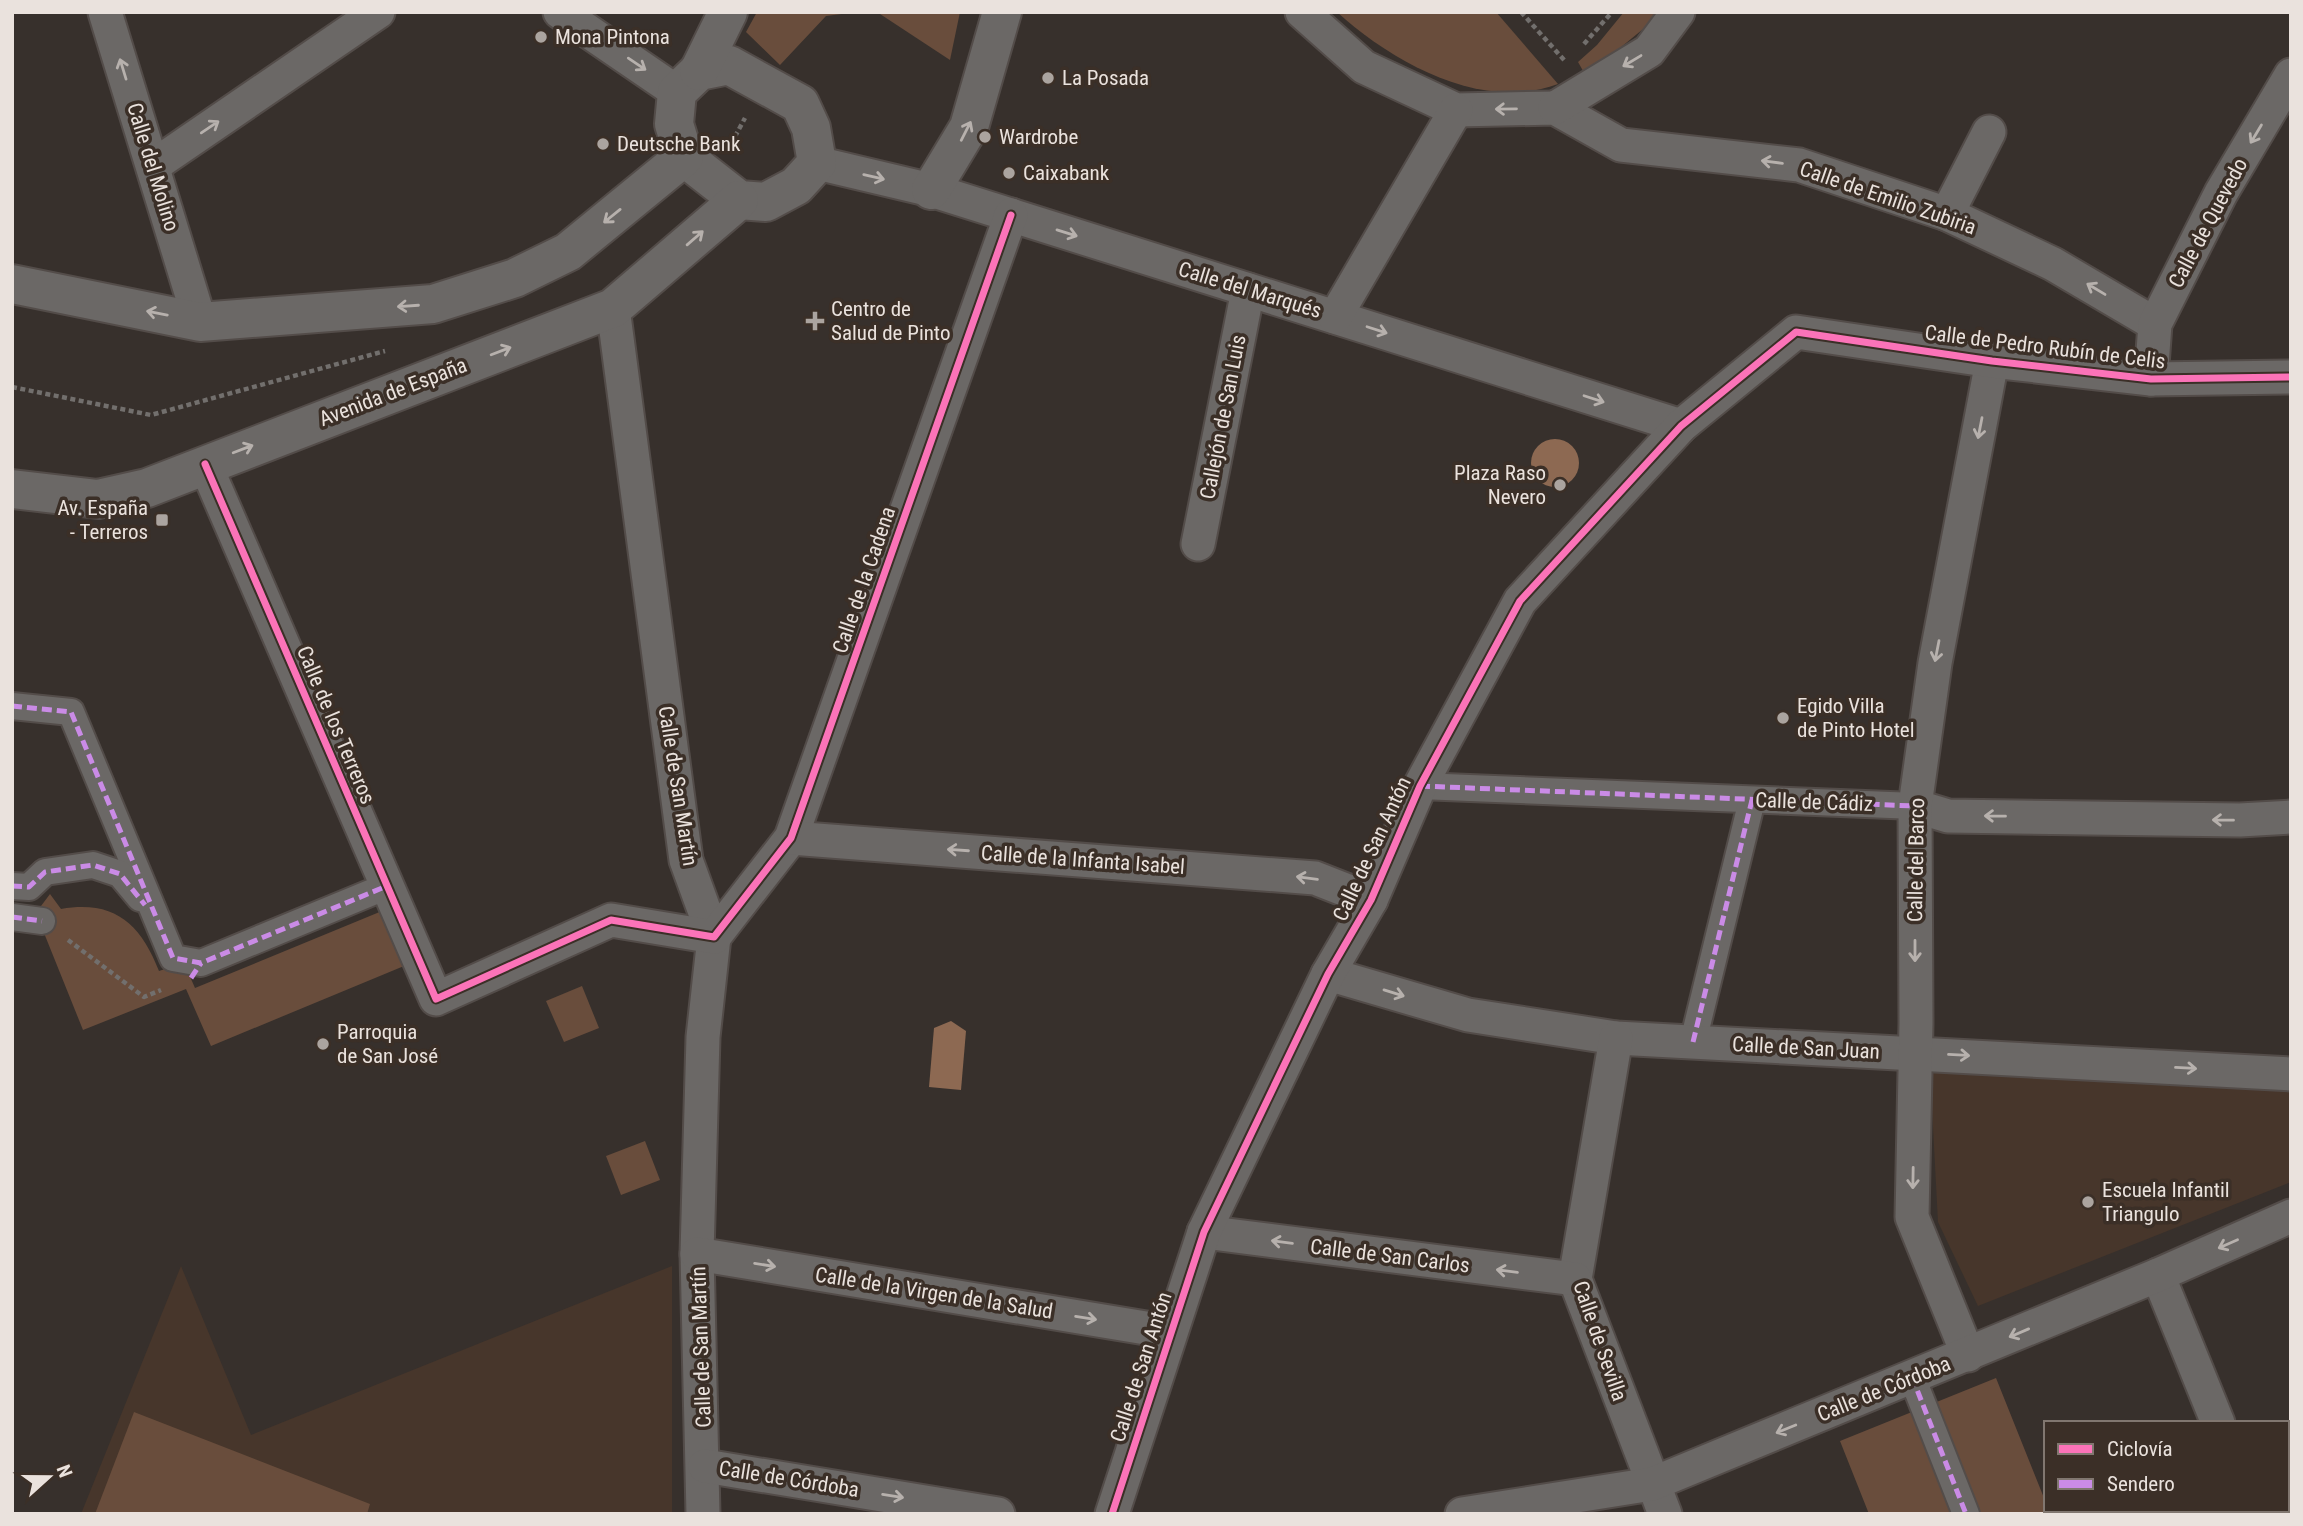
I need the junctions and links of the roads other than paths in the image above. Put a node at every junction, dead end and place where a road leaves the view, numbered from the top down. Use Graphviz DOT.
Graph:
graph roads {
  1 [pos="106,12"];
  2 [pos="378,12"];
  3 [pos="560,12"];
  4 [pos="728,12"];
  5 [pos="1002,12"];
  6 [pos="1301,12"];
  7 [pos="1678,12"];
  8 [pos="2291,75"];
  9 [pos="688,81"];
  10 [pos="1555,108"];
  11 [pos="1456,110"];
  12 [pos="1989,132"];
  13 [pos="684,157"];
  14 [pos="817,163"];
  15 [pos="153,166"];
  16 [pos="932,190"];
  17 [pos="739,200"];
  18 [pos="1947,214"];
  19 [pos="1011,215"];
  20 [pos="12,284"];
  21 [pos="1248,290"];
  22 [pos="613,308"];
  23 [pos="1335,317"];
  24 [pos="201,322"];
  25 [pos="2155,324"];
  26 [pos="1796,332"];
  27 [pos="1992,361"];
  28 [pos="2291,377"];
  29 [pos="2151,379"];
  30 [pos="1681,426"];
  31 [pos="205,464"];
  32 [pos="12,489"];
  33 [pos="1198,544"];
  34 [pos="12,706"];
  35 [pos="1420,786"];
  36 [pos="1752,800"];
  37 [pos="1915,806"];
  38 [pos="2291,817"];
  39 [pos="791,838"];
  40 [pos="12,886"];
  41 [pos="387,886"];
  42 [pos="1371,900"];
  43 [pos="12,917"];
  44 [pos="42,921"];
  45 [pos="159,925"];
  46 [pos="714,937"];
  47 [pos="1328,974"];
  48 [pos="1616,1038"];
  49 [pos="1693,1042"];
  50 [pos="1915,1053"];
  51 [pos="2291,1074"];
  52 [pos="2291,1216"];
  53 [pos="1204,1233"];
  54 [pos="697,1254"];
  55 [pos="2158,1275"];
  56 [pos="1575,1279"];
  57 [pos="1170,1332"];
  58 [pos="1968,1354"];
  59 [pos="1912,1377"];
  60 [pos="2217,1421"];
  61 [pos="705,1465"];
  62 [pos="1658,1499"];
  63 [pos="704,1514"];
  64 [pos="998,1514"];
  65 [pos="1112,1514"];
  66 [pos="1462,1514"];
  67 [pos="1966,1514"];
  15 -- 1 [label="street, Calle del Molino, one-way"];
  15 -- 2 [label="street, one-way"];
  3 -- 9 [label="street, one-way"];
  4 -- 9 [label="street"];
  16 -- 5 [label="street, one-way"];
  6 -- 11 [label="street"];
  7 -- 10 [label="street, one-way"];
  8 -- 25 [label="street, Calle de Quevedo, one-way"];
  9 -- 13 [label="street"];
  9 -- 14 [label="street"];
  10 -- 11 [label="street, one-way"];
  18 -- 10 [label="street, Calle de Emilio Zubiria, one-way"];
  11 -- 23 [label="street"];
  12 -- 18 [label="street"];
  13 -- 17 [label="street"];
  13 -- 24 [label="street, one-way"];
  14 -- 16 [label="street, Calle del Marqués, one-way"];
  14 -- 17 [label="street"];
  15 -- 24 [label="street, Calle del Molino"];
  16 -- 19 [label="street, Calle del Marqués"];
  22 -- 17 [label="street, Avenida de España, one-way"];
  25 -- 18 [label="street, Calle de Emilio Zubiria, one-way"];
  19 -- 21 [label="street, Calle del Marqués, one-way"];
  19 -- 39 [label="street, Calle de la Cadena"];
  24 -- 20 [label="street, one-way"];
  21 -- 23 [label="street, Calle del Marqués"];
  21 -- 33 [label="street, Callejón de San Luis"];
  31 -- 22 [label="street, Avenida de España, one-way"];
  22 -- 46 [label="street, Calle de San Martín"];
  23 -- 30 [label="street, Calle del Marqués, one-way"];
  25 -- 29 [label="street, Calle de Quevedo"];
  26 -- 27 [label="street, Calle de Pedro Rubín de Celis"];
  26 -- 30 [label="street, Calle de San Antón"];
  27 -- 29 [label="street, Calle de Pedro Rubín de Celis"];
  27 -- 37 [label="street, Calle del Barco, one-way"];
  28 -- 29 [label="street, Calle de Pedro Rubín de Celis"];
  30 -- 35 [label="street, Calle de San Antón"];
  31 -- 32 [label="street, Avenida de España"];
  31 -- 41 [label="street, Calle de los Terreros"];
  34 -- 45 [label="street"];
  35 -- 36 [label="street, Calle de Cádiz"];
  35 -- 42 [label="street, Calle de San Antón"];
  36 -- 37 [label="street, Calle de Cádiz"];
  36 -- 49 [label="street"];
  38 -- 37 [label="street, Calle de Cádiz, one-way"];
  37 -- 50 [label="street, Calle del Barco, one-way"];
  42 -- 39 [label="street, Calle de la Infanta Isabel, one-way"];
  39 -- 46 [label="street, Calle de la Cadena"];
  40 -- 45 [label="street"];
  41 -- 45 [label="street"];
  41 -- 46 [label="street, Calle de los Terreros"];
  42 -- 47 [label="street, Calle de San Antón"];
  43 -- 44 [label="street"];
  46 -- 54 [label="street, Calle de San Martín"];
  47 -- 48 [label="street, Calle de San Juan, one-way"];
  47 -- 53 [label="street, Calle de San Antón"];
  48 -- 49 [label="street, Calle de San Juan"];
  48 -- 56 [label="street, Calle de Sevilla"];
  49 -- 50 [label="street, Calle de San Juan"];
  50 -- 51 [label="street, Calle de San Juan, one-way"];
  50 -- 58 [label="street, Calle del Barco, one-way"];
  52 -- 55 [label="street, Calle de Córdoba, one-way"];
  56 -- 53 [label="street, Calle de San Carlos, one-way"];
  53 -- 57 [label="street, Calle de San Antón"];
  54 -- 57 [label="street, Calle de la Virgen de la Salud, one-way"];
  54 -- 61 [label="street, Calle de San Martín"];
  55 -- 58 [label="street, Calle de Córdoba, one-way"];
  55 -- 60 [label="street"];
  56 -- 62 [label="street, Calle de Sevilla"];
  57 -- 65 [label="street, Calle de San Antón"];
  58 -- 59 [label="street, Calle de Córdoba"];
  59 -- 62 [label="street, Calle de Córdoba, one-way"];
  59 -- 67 [label="street"];
  61 -- 63 [label="street, Calle de San Martín"];
  61 -- 64 [label="street, Calle de Córdoba, one-way"];
  62 -- 66 [label="street, Calle de Córdoba"];
}
